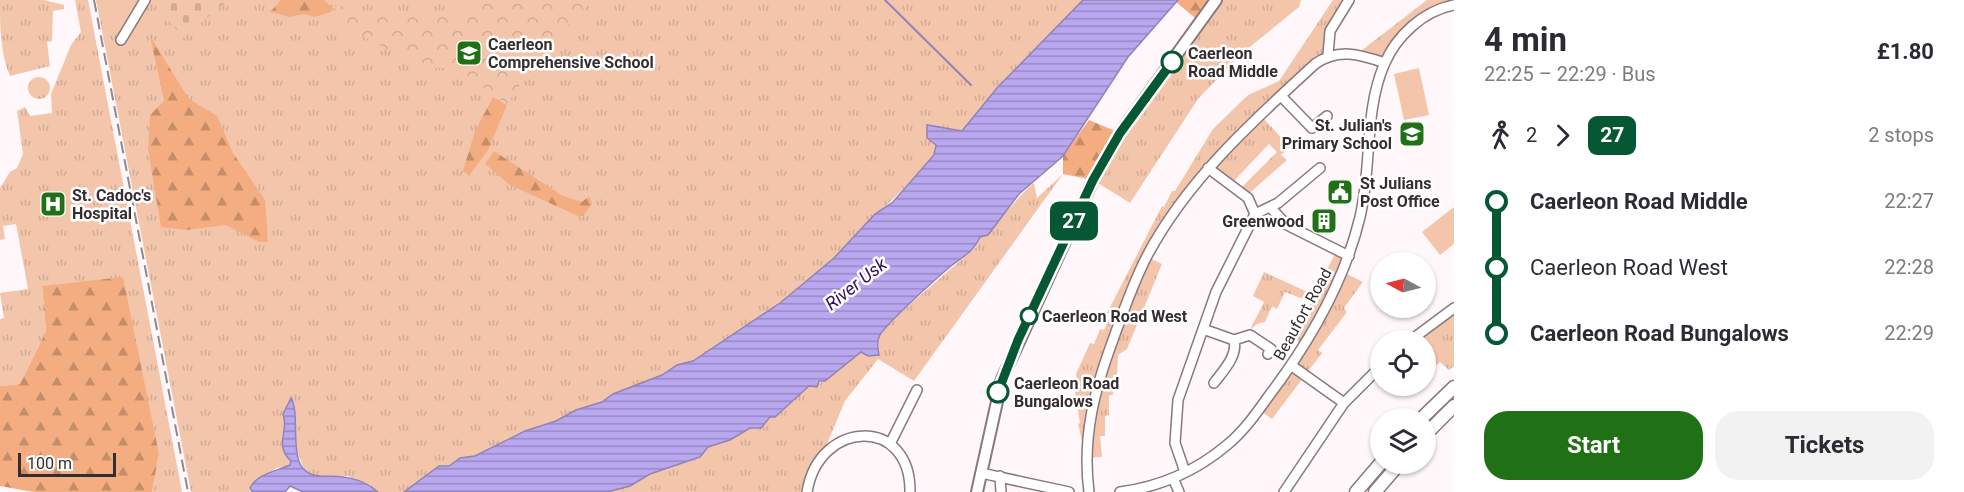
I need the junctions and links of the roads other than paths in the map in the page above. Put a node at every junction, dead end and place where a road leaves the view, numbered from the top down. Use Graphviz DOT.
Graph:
graph roads {
  1 [pos="145,0"];
  2 [pos="1216,0"];
  3 [pos="1349,0"];
  4 [pos="1454,5"];
  5 [pos="121,40"];
  6 [pos="1328,55"];
  7 [pos="1385,63"];
  8 [pos="1281,96"];
  9 [pos="1327,116"];
  10 [pos="1208,168"];
  11 [pos="1320,168"];
  12 [pos="1271,208"];
  13 [pos="1255,214"];
  14 [pos="1348,255"];
  15 [pos="1454,308"];
  16 [pos="1203,329"];
  17 [pos="1424,330"];
  18 [pos="1234,340"];
  19 [pos="1268,354"];
  20 [pos="1292,366"];
  21 [pos="1370,377"];
  22 [pos="1214,383"];
  23 [pos="1454,387"];
  24 [pos="917,390"];
  25 [pos="1344,404"];
  26 [pos="1454,406"];
  27 [pos="1432,408"];
  28 [pos="1436,424"];
  29 [pos="890,444"];
  30 [pos="1185,472"];
  31 [pos="981,473"];
  32 [pos="1371,474"];
  33 [pos="1391,474"];
  34 [pos="1000,476"];
  35 [pos="1173,478"];
  36 [pos="807,489"];
  37 [pos="910,492"];
  38 [pos="977,492"];
  39 [pos="1001,492"];
  40 [pos="1069,492"];
  41 [pos="1089,492"];
  42 [pos="1120,492"];
  43 [pos="1179,492"];
  44 [pos="1284,492"];
  45 [pos="1356,492"];
  46 [pos="1375,492"];
  1 -- 5 [label="street"];
  2 -- 31 [label="main road"];
  3 -- 6 [label="street"];
  4 -- 7 [label="street, Beaufort Road"];
  6 -- 7 [label="street"];
  6 -- 8 [label="street"];
  7 -- 14 [label="street, Beaufort Road"];
  8 -- 9 [label="street"];
  8 -- 10 [label="street"];
  10 -- 13 [label="street"];
  10 -- 41 [label="street"];
  11 -- 12 [label="street"];
  12 -- 13 [label="street"];
  12 -- 14 [label="street"];
  13 -- 16 [label="street"];
  14 -- 20 [label="street, Beaufort Road"];
  15 -- 17 [label="street"];
  16 -- 18 [label="street"];
  16 -- 30 [label="street"];
  18 -- 19 [label="street"];
  18 -- 22 [label="street"];
  20 -- 25 [label="street"];
  20 -- 30 [label="street, Beaufort Road"];
  21 -- 25 [label="street"];
  23 -- 27 [label="highway"];
  24 -- 29 [label="street"];
  25 -- 44 [label="street"];
  26 -- 28 [label="highway"];
  29 -- 36 [label="street"];
  29 -- 37 [label="street"];
  30 -- 35 [label="street, Beaufort Road"];
  31 -- 34 [label="street"];
  31 -- 38 [label="main road"];
  32 -- 45 [label="highway"];
  33 -- 46 [label="highway"];
  34 -- 39 [label="street"];
  34 -- 40 [label="street"];
  35 -- 42 [label="street, Beaufort Road"];
  35 -- 43 [label="street"];
}
